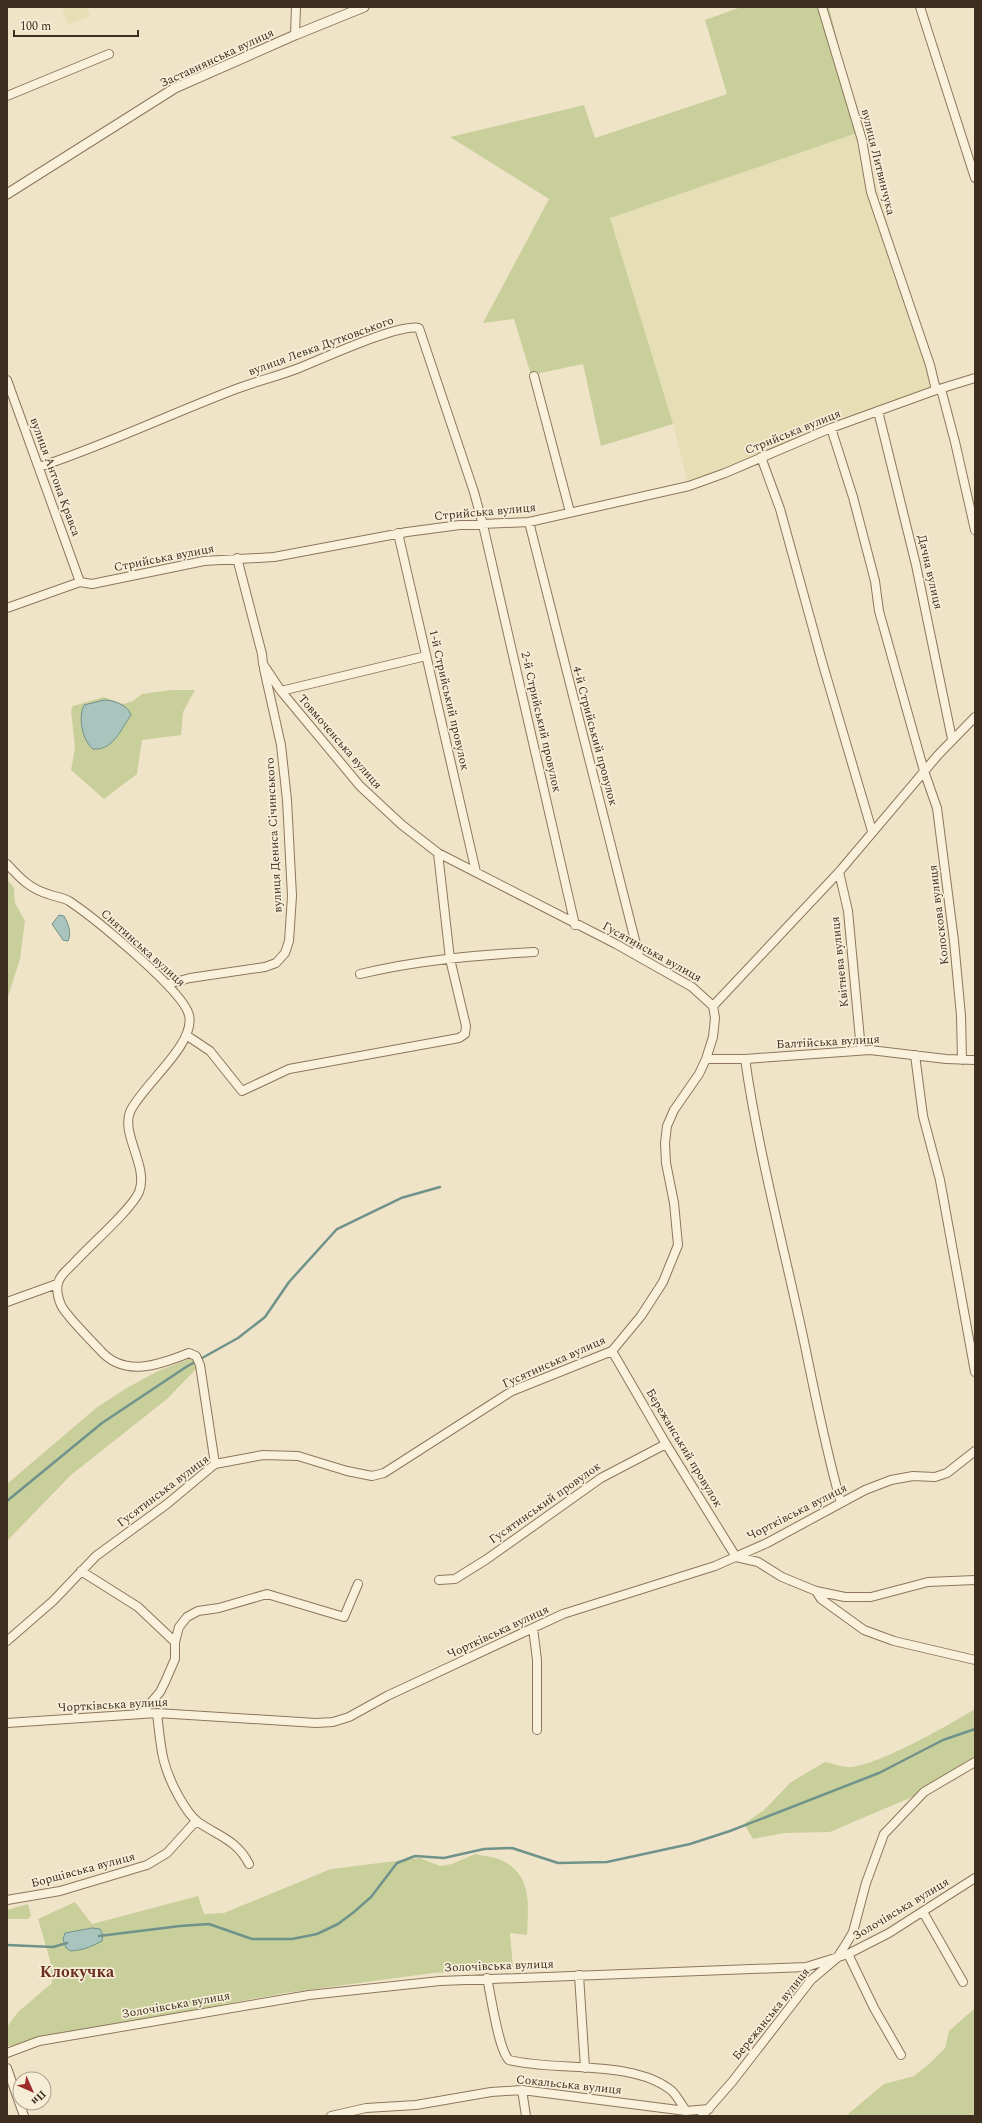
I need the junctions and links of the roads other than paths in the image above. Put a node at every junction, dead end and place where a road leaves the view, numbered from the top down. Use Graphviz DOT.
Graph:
graph roads {
  1 [pos="296,7"];
  2 [pos="364,7"];
  3 [pos="822,7"];
  4 [pos="920,7"];
  5 [pos="295,35"];
  6 [pos="109,54"];
  7 [pos="7,96"];
  8 [pos="975,178"];
  9 [pos="7,194"];
  10 [pos="534,376"];
  11 [pos="975,378"];
  12 [pos="7,380"];
  13 [pos="938,390"];
  14 [pos="878,411"];
  15 [pos="831,428"];
  16 [pos="761,457"];
  17 [pos="39,467"];
  18 [pos="570,512"];
  19 [pos="529,522"];
  20 [pos="483,524"];
  21 [pos="975,530"];
  22 [pos="398,533"];
  23 [pos="238,558"];
  24 [pos="80,582"];
  25 [pos="7,608"];
  26 [pos="426,656"];
  27 [pos="263,664"];
  28 [pos="281,691"];
  29 [pos="975,717"];
  30 [pos="952,739"];
  31 [pos="924,771"];
  32 [pos="872,831"];
  33 [pos="438,852"];
  34 [pos="7,864"];
  35 [pos="476,872"];
  36 [pos="839,872"];
  37 [pos="575,925"];
  38 [pos="534,952"];
  39 [pos="639,956"];
  40 [pos="450,959"];
  41 [pos="360,974"];
  42 [pos="168,984"];
  43 [pos="713,1006"];
  44 [pos="186,1034"];
  45 [pos="861,1050"];
  46 [pos="914,1055"];
  47 [pos="706,1059"];
  48 [pos="745,1059"];
  49 [pos="962,1060"];
  50 [pos="975,1060"];
  51 [pos="57,1284"];
  52 [pos="7,1302"];
  53 [pos="612,1351"];
  54 [pos="975,1372"];
  55 [pos="666,1444"];
  56 [pos="975,1451"];
  57 [pos="216,1464"];
  58 [pos="841,1503"];
  59 [pos="736,1557"];
  60 [pos="81,1571"];
  61 [pos="439,1580"];
  62 [pos="975,1580"];
  63 [pos="358,1584"];
  64 [pos="816,1591"];
  65 [pos="533,1628"];
  66 [pos="7,1641"];
  67 [pos="175,1642"];
  68 [pos="975,1660"];
  69 [pos="142,1713"];
  70 [pos="157,1713"];
  71 [pos="7,1722"];
  72 [pos="537,1730"];
  73 [pos="975,1762"];
  74 [pos="196,1821"];
  75 [pos="249,1864"];
  76 [pos="975,1878"];
  77 [pos="7,1898"];
  78 [pos="923,1912"];
  79 [pos="848,1954"];
  80 [pos="836,1958"];
  81 [pos="578,1975"];
  82 [pos="488,1978"];
  83 [pos="963,1982"];
  84 [pos="7,2053"];
  85 [pos="901,2055"];
  86 [pos="7,2068"];
  87 [pos="585,2068"];
  88 [pos="522,2090"];
  89 [pos="709,2109"];
  90 [pos="686,2111"];
  91 [pos="24,2116"];
  92 [pos="331,2116"];
  93 [pos="526,2116"];
  94 [pos="702,2116"];
  1 -- 5 [label="street"];
  2 -- 5 [label="street, Заставнянська вулиця"];
  3 -- 13 [label="street, вулиця Литвинчука"];
  4 -- 8 [label="street"];
  5 -- 9 [label="street, Заставнянська вулиця"];
  6 -- 7 [label="street"];
  10 -- 18 [label="street"];
  11 -- 13 [label="street, Стрийська вулиця"];
  12 -- 17 [label="street, вулиця Антона Кравса"];
  13 -- 14 [label="street, Стрийська вулиця"];
  13 -- 21 [label="street, вулиця Литвинчука"];
  14 -- 15 [label="street, Стрийська вулиця"];
  14 -- 30 [label="street, Дачна вулиця"];
  15 -- 16 [label="street, Стрийська вулиця"];
  15 -- 31 [label="street, Колоскова вулиця"];
  16 -- 18 [label="street, Стрийська вулиця"];
  16 -- 32 [label="street"];
  17 -- 20 [label="street, вулиця Левка Дутковського"];
  17 -- 24 [label="street, вулиця Антона Кравса"];
  18 -- 19 [label="street, Стрийська вулиця"];
  19 -- 20 [label="street, Стрийська вулиця"];
  19 -- 39 [label="street, 4-й Стрийський провулок"];
  20 -- 22 [label="street, Стрийська вулиця"];
  20 -- 37 [label="street, 2-й Стрийський провулок"];
  22 -- 23 [label="street, Стрийська вулиця"];
  22 -- 26 [label="street, 1-й Стрийський провулок"];
  23 -- 24 [label="street, Стрийська вулиця"];
  23 -- 27 [label="street, вулиця Дениса Січинського"];
  24 -- 25 [label="street, Стрийська вулиця"];
  26 -- 28 [label="street"];
  26 -- 35 [label="street, 1-й Стрийський провулок"];
  27 -- 28 [label="street, Товмоченська вулиця"];
  27 -- 42 [label="street, вулиця Дениса Січинського"];
  28 -- 33 [label="street, Товмоченська вулиця"];
  29 -- 30 [label="street"];
  30 -- 31 [label="street"];
  31 -- 32 [label="street"];
  31 -- 49 [label="street, Колоскова вулиця"];
  32 -- 36 [label="street"];
  33 -- 35 [label="street, Гусятинська вулиця"];
  33 -- 40 [label="street"];
  34 -- 42 [label="street, Снятинська вулиця"];
  35 -- 37 [label="street, Гусятинська вулиця"];
  36 -- 43 [label="street"];
  36 -- 45 [label="street, Квітнева вулиця"];
  37 -- 39 [label="street, Гусятинська вулиця"];
  38 -- 40 [label="street"];
  39 -- 43 [label="street, Гусятинська вулиця"];
  40 -- 41 [label="street"];
  40 -- 44 [label="street"];
  42 -- 44 [label="street, Снятинська вулиця"];
  43 -- 47 [label="street, Гусятинська вулиця"];
  44 -- 51 [label="street, Снятинська вулиця"];
  45 -- 46 [label="street, Балтійська вулиця"];
  45 -- 48 [label="street, Балтійська вулиця"];
  46 -- 49 [label="street, Балтійська вулиця"];
  46 -- 54 [label="street"];
  47 -- 48 [label="street, Балтійська вулиця"];
  47 -- 53 [label="street, Гусятинська вулиця"];
  48 -- 58 [label="street"];
  49 -- 50 [label="street, Балтійська вулиця"];
  51 -- 52 [label="street"];
  51 -- 57 [label="street"];
  53 -- 55 [label="street, Бережанський провулок"];
  53 -- 57 [label="street, Гусятинська вулиця"];
  55 -- 59 [label="street, Бережанський провулок"];
  55 -- 61 [label="street, Гусятинський провулок"];
  56 -- 58 [label="street, Чортківська вулиця"];
  57 -- 60 [label="street, Гусятинська вулиця"];
  58 -- 59 [label="street, Чортківська вулиця"];
  59 -- 64 [label="street"];
  59 -- 65 [label="street, Чортківська вулиця"];
  60 -- 66 [label="street, Гусятинська вулиця"];
  60 -- 67 [label="street"];
  62 -- 64 [label="street"];
  63 -- 67 [label="street"];
  64 -- 68 [label="street"];
  65 -- 70 [label="street, Чортківська вулиця"];
  65 -- 72 [label="street"];
  67 -- 69 [label="street"];
  69 -- 70 [label="street, Чортківська вулиця"];
  69 -- 71 [label="street, Чортківська вулиця"];
  70 -- 74 [label="street"];
  73 -- 80 [label="street, Бережанська вулиця"];
  74 -- 75 [label="street"];
  74 -- 77 [label="street, Борщівська вулиця"];
  76 -- 78 [label="street, Золочівська вулиця"];
  78 -- 79 [label="street, Золочівська вулиця"];
  78 -- 83 [label="street"];
  79 -- 80 [label="street, Золочівська вулиця"];
  79 -- 85 [label="street"];
  80 -- 81 [label="street, Золочівська вулиця"];
  80 -- 89 [label="street, Бережанська вулиця"];
  81 -- 82 [label="street, Золочівська вулиця"];
  81 -- 87 [label="street"];
  82 -- 84 [label="street, Золочівська вулиця"];
  82 -- 87 [label="street"];
  86 -- 91 [label="street"];
  87 -- 90 [label="street"];
  88 -- 90 [label="street, Сокальська вулиця"];
  88 -- 92 [label="street, Сокальська вулиця"];
  88 -- 93 [label="street"];
  89 -- 90 [label="street, Сокальська вулиця"];
  89 -- 94 [label="street, Бережанська вулиця"];
}
